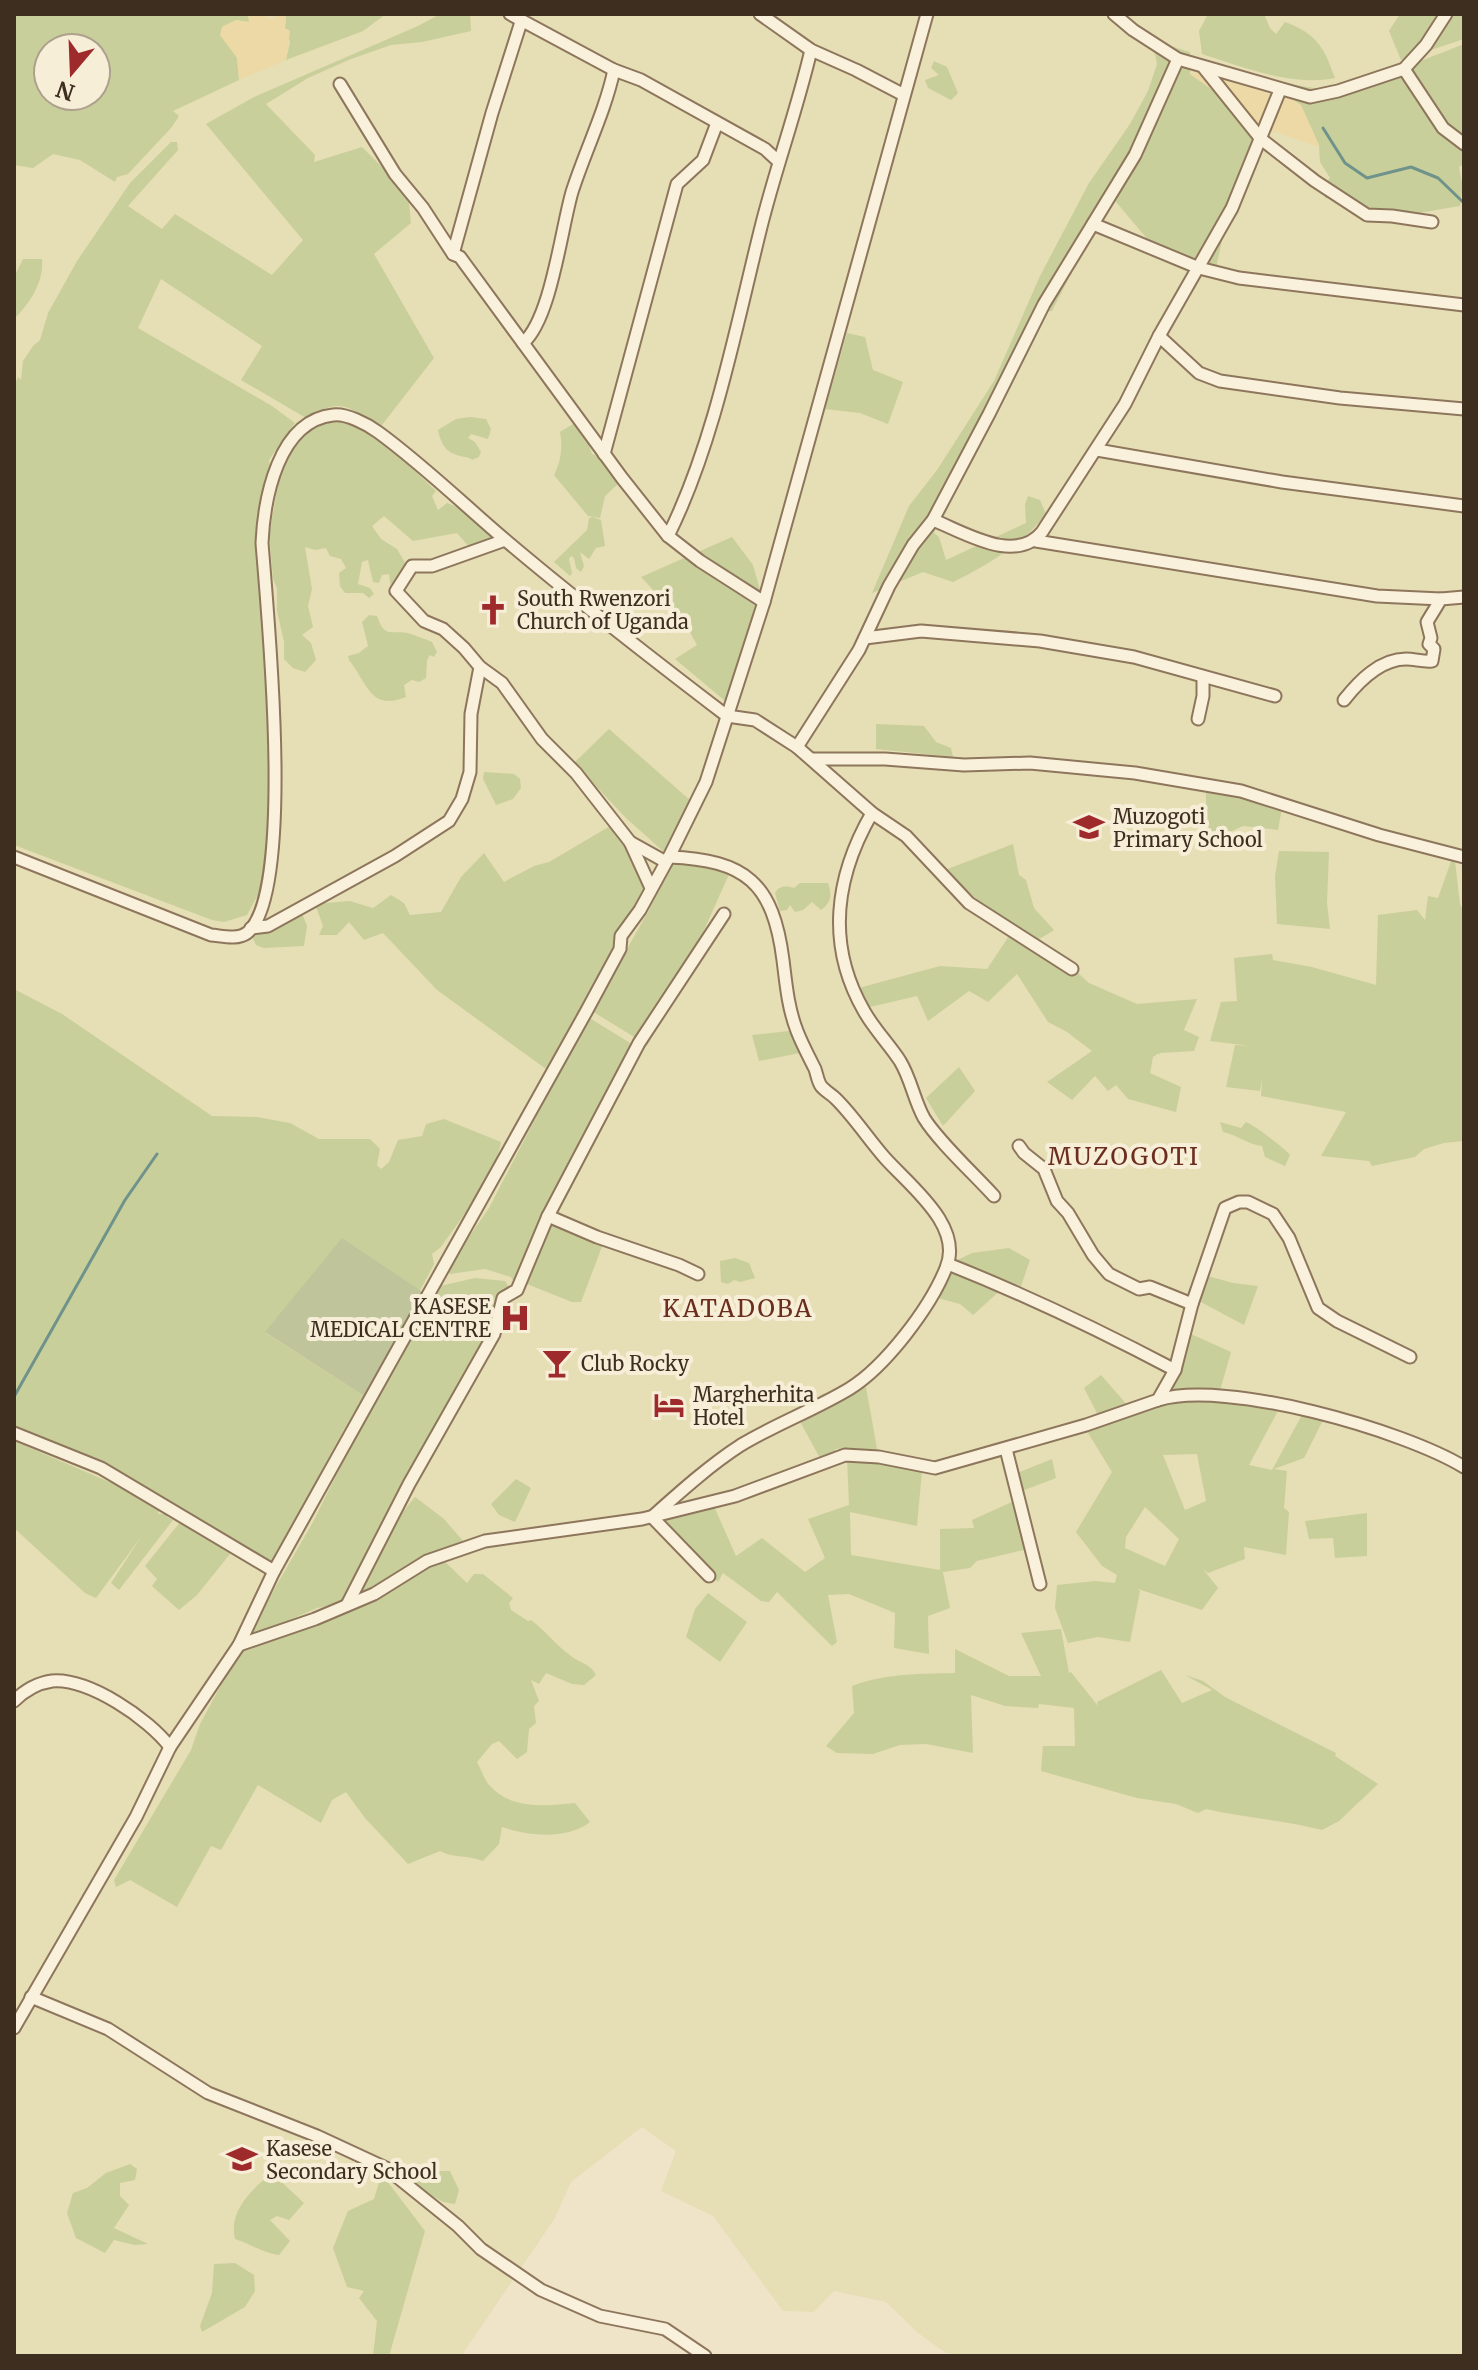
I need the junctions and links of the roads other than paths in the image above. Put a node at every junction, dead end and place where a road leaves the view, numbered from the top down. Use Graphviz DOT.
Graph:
graph roads {
  1 [pos="510,14"];
  2 [pos="760,14"];
  3 [pos="927,14"];
  4 [pos="1114,14"];
  5 [pos="1446,14"];
  6 [pos="521,22"];
  7 [pos="811,50"];
  8 [pos="1178,59"];
  9 [pos="1203,67"];
  10 [pos="1404,69"];
  11 [pos="614,70"];
  12 [pos="340,84"];
  13 [pos="1280,90"];
  14 [pos="904,95"];
  15 [pos="717,123"];
  16 [pos="1261,139"];
  17 [pos="1464,144"];
  18 [pos="778,161"];
  19 [pos="1432,222"];
  20 [pos="1093,224"];
  21 [pos="453,254"];
  22 [pos="1199,268"];
  23 [pos="1464,305"];
  24 [pos="1159,336"];
  25 [pos="523,343"];
  26 [pos="1464,409"];
  27 [pos="1097,450"];
  28 [pos="604,454"];
  29 [pos="1464,506"];
  30 [pos="933,520"];
  31 [pos="668,536"];
  32 [pos="505,540"];
  33 [pos="1036,541"];
  34 [pos="1464,597"];
  35 [pos="1441,599"];
  36 [pos="764,602"];
  37 [pos="865,638"];
  38 [pos="480,667"];
  39 [pos="1203,677"];
  40 [pos="1275,696"];
  41 [pos="1344,700"];
  42 [pos="727,716"];
  43 [pos="1198,719"];
  44 [pos="797,747"];
  45 [pos="813,759"];
  46 [pos="872,813"];
  47 [pos="630,842"];
  48 [pos="14,857"];
  49 [pos="1464,857"];
  50 [pos="668,860"];
  51 [pos="651,888"];
  52 [pos="724,914"];
  53 [pos="251,928"];
  54 [pos="1072,969"];
  55 [pos="1019,1146"];
  56 [pos="994,1196"];
  57 [pos="548,1216"];
  58 [pos="948,1264"];
  59 [pos="698,1274"];
  60 [pos="1192,1304"];
  61 [pos="1410,1357"];
  62 [pos="1173,1375"];
  63 [pos="1196,1395"];
  64 [pos="1158,1400"];
  65 [pos="14,1433"];
  66 [pos="1006,1449"];
  67 [pos="1464,1467"];
  68 [pos="652,1517"];
  69 [pos="274,1571"];
  70 [pos="709,1576"];
  71 [pos="1040,1584"];
  72 [pos="347,1605"];
  73 [pos="239,1645"];
  74 [pos="14,1701"];
  75 [pos="170,1747"];
  76 [pos="31,1997"];
  77 [pos="14,2028"];
  78 [pos="705,2356"];
  1 -- 6 [label="street"];
  2 -- 7 [label="street"];
  3 -- 14 [label="street"];
  4 -- 8 [label="street"];
  5 -- 10 [label="street"];
  6 -- 11 [label="street"];
  6 -- 21 [label="street"];
  7 -- 14 [label="street"];
  7 -- 18 [label="street"];
  8 -- 9 [label="street"];
  8 -- 20 [label="street"];
  9 -- 13 [label="street"];
  9 -- 16 [label="street"];
  10 -- 13 [label="street"];
  10 -- 17 [label="street"];
  11 -- 15 [label="street"];
  11 -- 25 [label="street"];
  12 -- 21 [label="street"];
  13 -- 16 [label="street"];
  14 -- 36 [label="street"];
  15 -- 18 [label="street"];
  15 -- 28 [label="street"];
  16 -- 19 [label="street"];
  16 -- 22 [label="street"];
  18 -- 31 [label="street"];
  20 -- 22 [label="street"];
  20 -- 30 [label="street"];
  21 -- 25 [label="street"];
  22 -- 23 [label="street"];
  22 -- 24 [label="street"];
  24 -- 26 [label="street"];
  24 -- 27 [label="street"];
  25 -- 28 [label="street"];
  27 -- 29 [label="street"];
  27 -- 33 [label="street"];
  28 -- 31 [label="street"];
  30 -- 33 [label="street"];
  30 -- 37 [label="street"];
  31 -- 36 [label="street"];
  32 -- 38 [label="street"];
  32 -- 42 [label="street"];
  32 -- 53 [label="street"];
  33 -- 35 [label="street"];
  34 -- 35 [label="street"];
  35 -- 41 [label="street"];
  36 -- 42 [label="street"];
  37 -- 39 [label="street"];
  37 -- 44 [label="street"];
  38 -- 47 [label="street"];
  38 -- 53 [label="street"];
  39 -- 40 [label="street"];
  39 -- 43 [label="street"];
  42 -- 44 [label="street"];
  42 -- 50 [label="street"];
  44 -- 45 [label="street"];
  45 -- 46 [label="street"];
  45 -- 49 [label="street"];
  46 -- 54 [label="street"];
  46 -- 56 [label="street"];
  47 -- 50 [label="street"];
  47 -- 51 [label="street"];
  48 -- 53 [label="street"];
  50 -- 51 [label="street"];
  50 -- 58 [label="street"];
  51 -- 69 [label="street"];
  52 -- 57 [label="street"];
  55 -- 60 [label="street"];
  57 -- 59 [label="street"];
  57 -- 72 [label="street"];
  58 -- 62 [label="street"];
  58 -- 68 [label="street"];
  60 -- 61 [label="street"];
  60 -- 62 [label="street"];
  62 -- 63 [label="street"];
  62 -- 64 [label="street"];
  63 -- 64 [label="street"];
  63 -- 67 [label="street"];
  64 -- 66 [label="street"];
  65 -- 69 [label="street"];
  66 -- 68 [label="street"];
  66 -- 71 [label="street"];
  68 -- 70 [label="street"];
  68 -- 72 [label="street"];
  69 -- 73 [label="street"];
  72 -- 73 [label="street"];
  73 -- 75 [label="street"];
  74 -- 75 [label="street"];
  75 -- 76 [label="street"];
  76 -- 77 [label="street"];
  76 -- 78 [label="street"];
}
